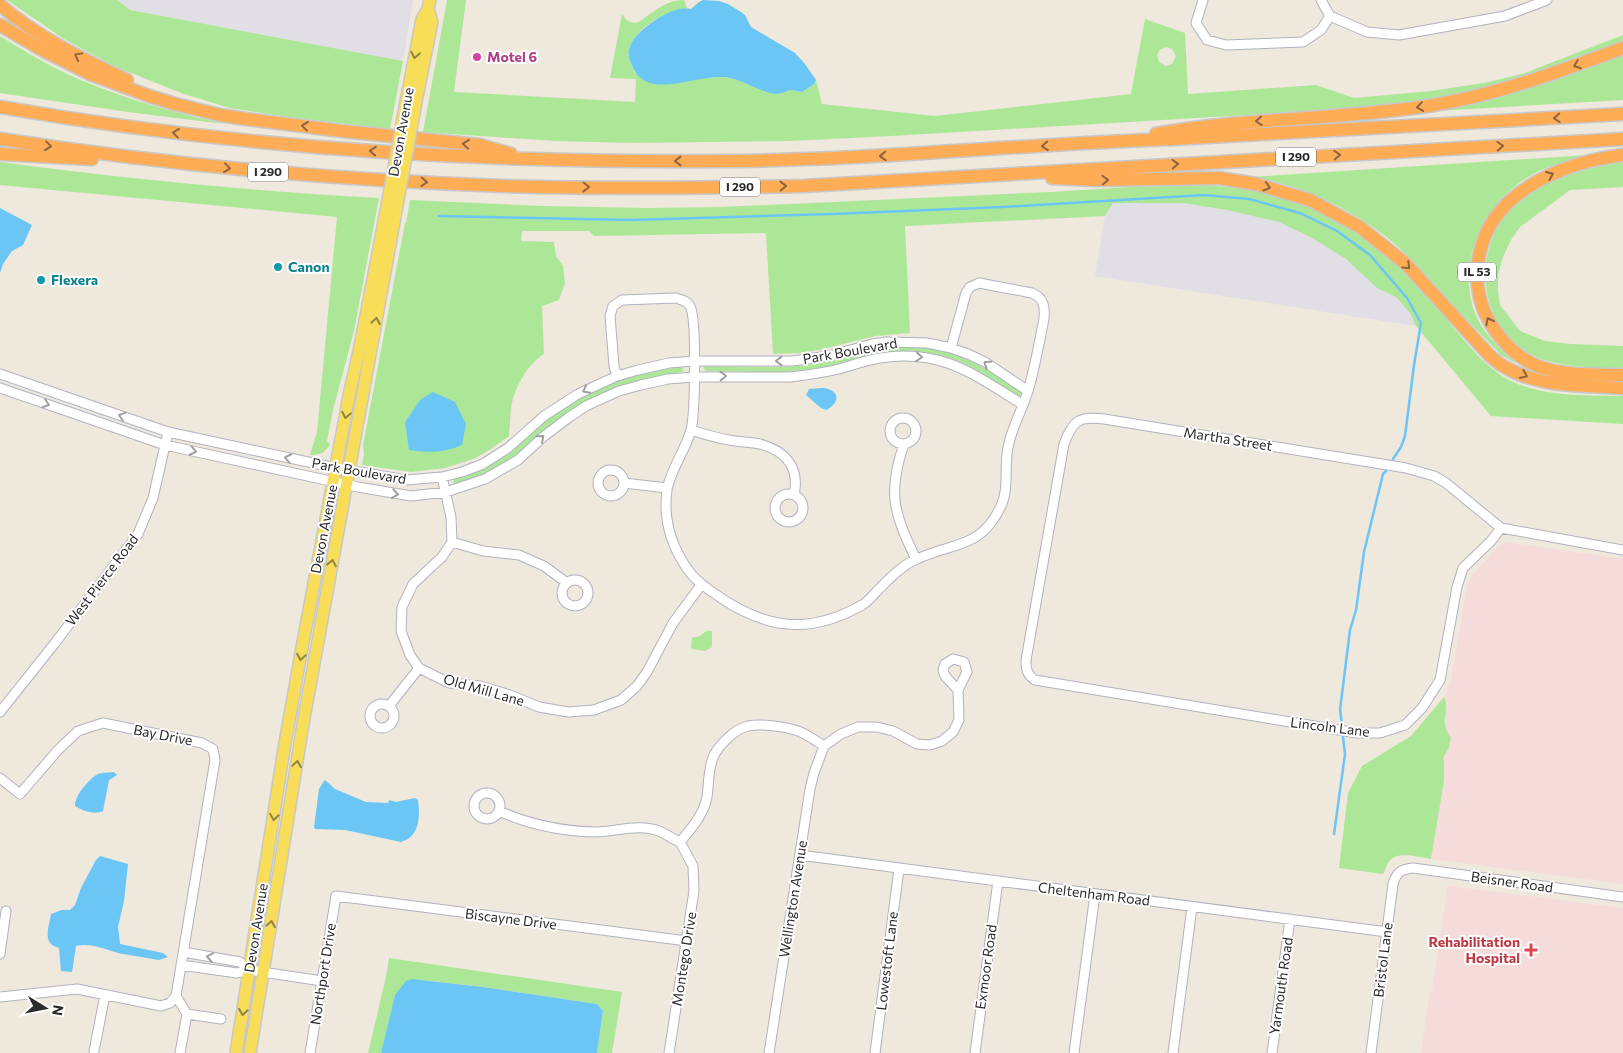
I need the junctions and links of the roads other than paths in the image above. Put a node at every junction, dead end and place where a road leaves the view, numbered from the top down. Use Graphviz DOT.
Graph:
graph roads {
  1 [pos="1203,0"];
  2 [pos="1321,0"];
  3 [pos="1547,0"];
  4 [pos="0,5"];
  5 [pos="429,5"];
  6 [pos="1330,16"];
  7 [pos="0,25"];
  8 [pos="1623,48"];
  9 [pos="0,107"];
  10 [pos="1623,114"];
  11 [pos="220,115"];
  12 [pos="0,138"];
  13 [pos="1623,139"];
  14 [pos="1111,142"];
  15 [pos="0,154"];
  16 [pos="1623,155"];
  17 [pos="530,160"];
  18 [pos="202,165"];
  19 [pos="969,176"];
  20 [pos="389,222"];
  21 [pos="951,348"];
  22 [pos="694,361"];
  23 [pos="0,374"];
  24 [pos="1623,375"];
  25 [pos="617,376"];
  26 [pos="694,377"];
  27 [pos="0,388"];
  28 [pos="1623,388"];
  29 [pos="1028,391"];
  30 [pos="1022,404"];
  31 [pos="691,430"];
  32 [pos="168,432"];
  33 [pos="904,444"];
  34 [pos="165,445"];
  35 [pos="336,468"];
  36 [pos="350,470"];
  37 [pos="442,477"];
  38 [pos="333,482"];
  39 [pos="624,483"];
  40 [pos="347,485"];
  41 [pos="667,488"];
  42 [pos="446,492"];
  43 [pos="794,495"];
  44 [pos="1501,528"];
  45 [pos="452,542"];
  46 [pos="1623,550"];
  47 [pos="916,559"];
  48 [pos="567,583"];
  49 [pos="702,585"];
  50 [pos="419,668"];
  51 [pos="1030,677"];
  52 [pos="958,690"];
  53 [pos="388,706"];
  54 [pos="0,712"];
  55 [pos="824,746"];
  56 [pos="0,778"];
  57 [pos="499,811"];
  58 [pos="680,842"];
  59 [pos="800,855"];
  60 [pos="899,869"];
  61 [pos="1401,870"];
  62 [pos="998,881"];
  63 [pos="1095,894"];
  64 [pos="336,896"];
  65 [pos="1623,897"];
  66 [pos="1192,906"];
  67 [pos="6,911"];
  68 [pos="1290,919"];
  69 [pos="1387,932"];
  70 [pos="687,942"];
  71 [pos="183,952"];
  72 [pos="0,954"];
  73 [pos="181,965"];
  74 [pos="249,970"];
  75 [pos="263,972"];
  76 [pos="322,981"];
  77 [pos="105,995"];
  78 [pos="0,996"];
  79 [pos="176,996"];
  80 [pos="187,1014"];
  81 [pos="221,1019"];
  82 [pos="94,1051"];
  83 [pos="180,1053"];
  84 [pos="236,1053"];
  85 [pos="250,1053"];
  86 [pos="310,1053"];
  87 [pos="669,1053"];
  88 [pos="769,1053"];
  89 [pos="876,1053"];
  90 [pos="975,1053"];
  91 [pos="1074,1053"];
  92 [pos="1173,1053"];
  93 [pos="1272,1053"];
  94 [pos="1371,1053"];
  1 -- 6 [label="street"];
  2 -- 6 [label="street"];
  3 -- 6 [label="street"];
  11 -- 4 [label="highway, one-way"];
  5 -- 20 [label="main road, Devon Avenue, bridge"];
  7 -- 11 [label="highway"];
  8 -- 14 [label="highway, one-way"];
  17 -- 9 [label="highway, I 290, one-way"];
  10 -- 14 [label="highway, I 290, one-way"];
  17 -- 11 [label="highway, one-way"];
  12 -- 18 [label="highway, I 290, one-way"];
  19 -- 13 [label="highway, I 290, one-way"];
  14 -- 17 [label="highway, I 290, one-way"];
  15 -- 18 [label="highway"];
  24 -- 16 [label="highway, IL 53, one-way"];
  18 -- 19 [label="highway, I 290, one-way"];
  19 -- 28 [label="highway, one-way"];
  20 -- 35 [label="main road, Devon Avenue, one-way"];
  36 -- 20 [label="main road, Devon Avenue, one-way"];
  21 -- 22 [label="street, Park Boulevard, one-way"];
  29 -- 21 [label="street, Park Boulevard, one-way"];
  21 -- 29 [label="street"];
  22 -- 25 [label="street, Park Boulevard"];
  22 -- 25 [label="street"];
  22 -- 26 [label="street"];
  32 -- 23 [label="street, Park Boulevard, one-way"];
  25 -- 37 [label="street, Park Boulevard, one-way"];
  26 -- 30 [label="street, Park Boulevard, one-way"];
  26 -- 31 [label="street"];
  42 -- 26 [label="street, Park Boulevard, one-way"];
  27 -- 34 [label="street, Park Boulevard, one-way"];
  29 -- 30 [label="street"];
  30 -- 47 [label="street"];
  31 -- 41 [label="street"];
  31 -- 43 [label="street"];
  32 -- 34 [label="street, West Pierce Road"];
  35 -- 32 [label="street, Park Boulevard, one-way"];
  33 -- 47 [label="street"];
  34 -- 38 [label="street, Park Boulevard, one-way"];
  34 -- 54 [label="street, West Pierce Road"];
  35 -- 36 [label="street, Park Boulevard"];
  35 -- 38 [label="main road, Devon Avenue"];
  36 -- 37 [label="street, Park Boulevard"];
  36 -- 40 [label="main road, Devon Avenue"];
  37 -- 42 [label="street"];
  38 -- 40 [label="street, Park Boulevard"];
  38 -- 74 [label="main road, Devon Avenue, one-way"];
  39 -- 41 [label="street"];
  40 -- 42 [label="street, Park Boulevard, one-way"];
  75 -- 40 [label="main road, Devon Avenue, one-way"];
  41 -- 49 [label="street"];
  42 -- 45 [label="street"];
  44 -- 46 [label="street, Martha Street"];
  44 -- 51 [label="street, Lincoln Lane"];
  44 -- 51 [label="street, Martha Street"];
  45 -- 48 [label="street"];
  45 -- 50 [label="street"];
  47 -- 49 [label="street"];
  49 -- 50 [label="street, Old Mill Lane"];
  50 -- 53 [label="street"];
  52 -- 55 [label="street"];
  55 -- 58 [label="street"];
  55 -- 59 [label="street, Wellington Avenue"];
  56 -- 71 [label="street, Bay Drive"];
  57 -- 58 [label="street"];
  58 -- 70 [label="street, Montego Drive"];
  59 -- 60 [label="street, Cheltenham Road"];
  59 -- 88 [label="street, Wellington Avenue"];
  60 -- 62 [label="street, Cheltenham Road"];
  60 -- 89 [label="street, Lowestoft Lane"];
  61 -- 65 [label="street, Beisner Road"];
  61 -- 69 [label="street, Bristol Lane"];
  62 -- 63 [label="street, Cheltenham Road"];
  62 -- 90 [label="street, Exmoor Road"];
  63 -- 66 [label="street, Cheltenham Road"];
  63 -- 91 [label="street"];
  64 -- 70 [label="street, Biscayne Drive"];
  64 -- 76 [label="street, Northport Drive"];
  66 -- 68 [label="street, Cheltenham Road"];
  66 -- 92 [label="street"];
  67 -- 72 [label="street"];
  68 -- 69 [label="street, Cheltenham Road"];
  68 -- 93 [label="street, Yarmouth Road"];
  69 -- 94 [label="street, Bristol Lane"];
  70 -- 87 [label="street, Montego Drive"];
  71 -- 73 [label="street, Bay Drive"];
  74 -- 71 [label="street, one-way"];
  73 -- 74 [label="street"];
  73 -- 79 [label="street, Bay Drive"];
  74 -- 75 [label="street"];
  74 -- 84 [label="main road, Devon Avenue, one-way"];
  75 -- 76 [label="street"];
  75 -- 85 [label="main road, Devon Avenue"];
  76 -- 86 [label="street, Northport Drive"];
  77 -- 78 [label="street"];
  77 -- 79 [label="street"];
  77 -- 82 [label="street"];
  79 -- 80 [label="street"];
  80 -- 81 [label="street"];
  80 -- 83 [label="street"];
}
